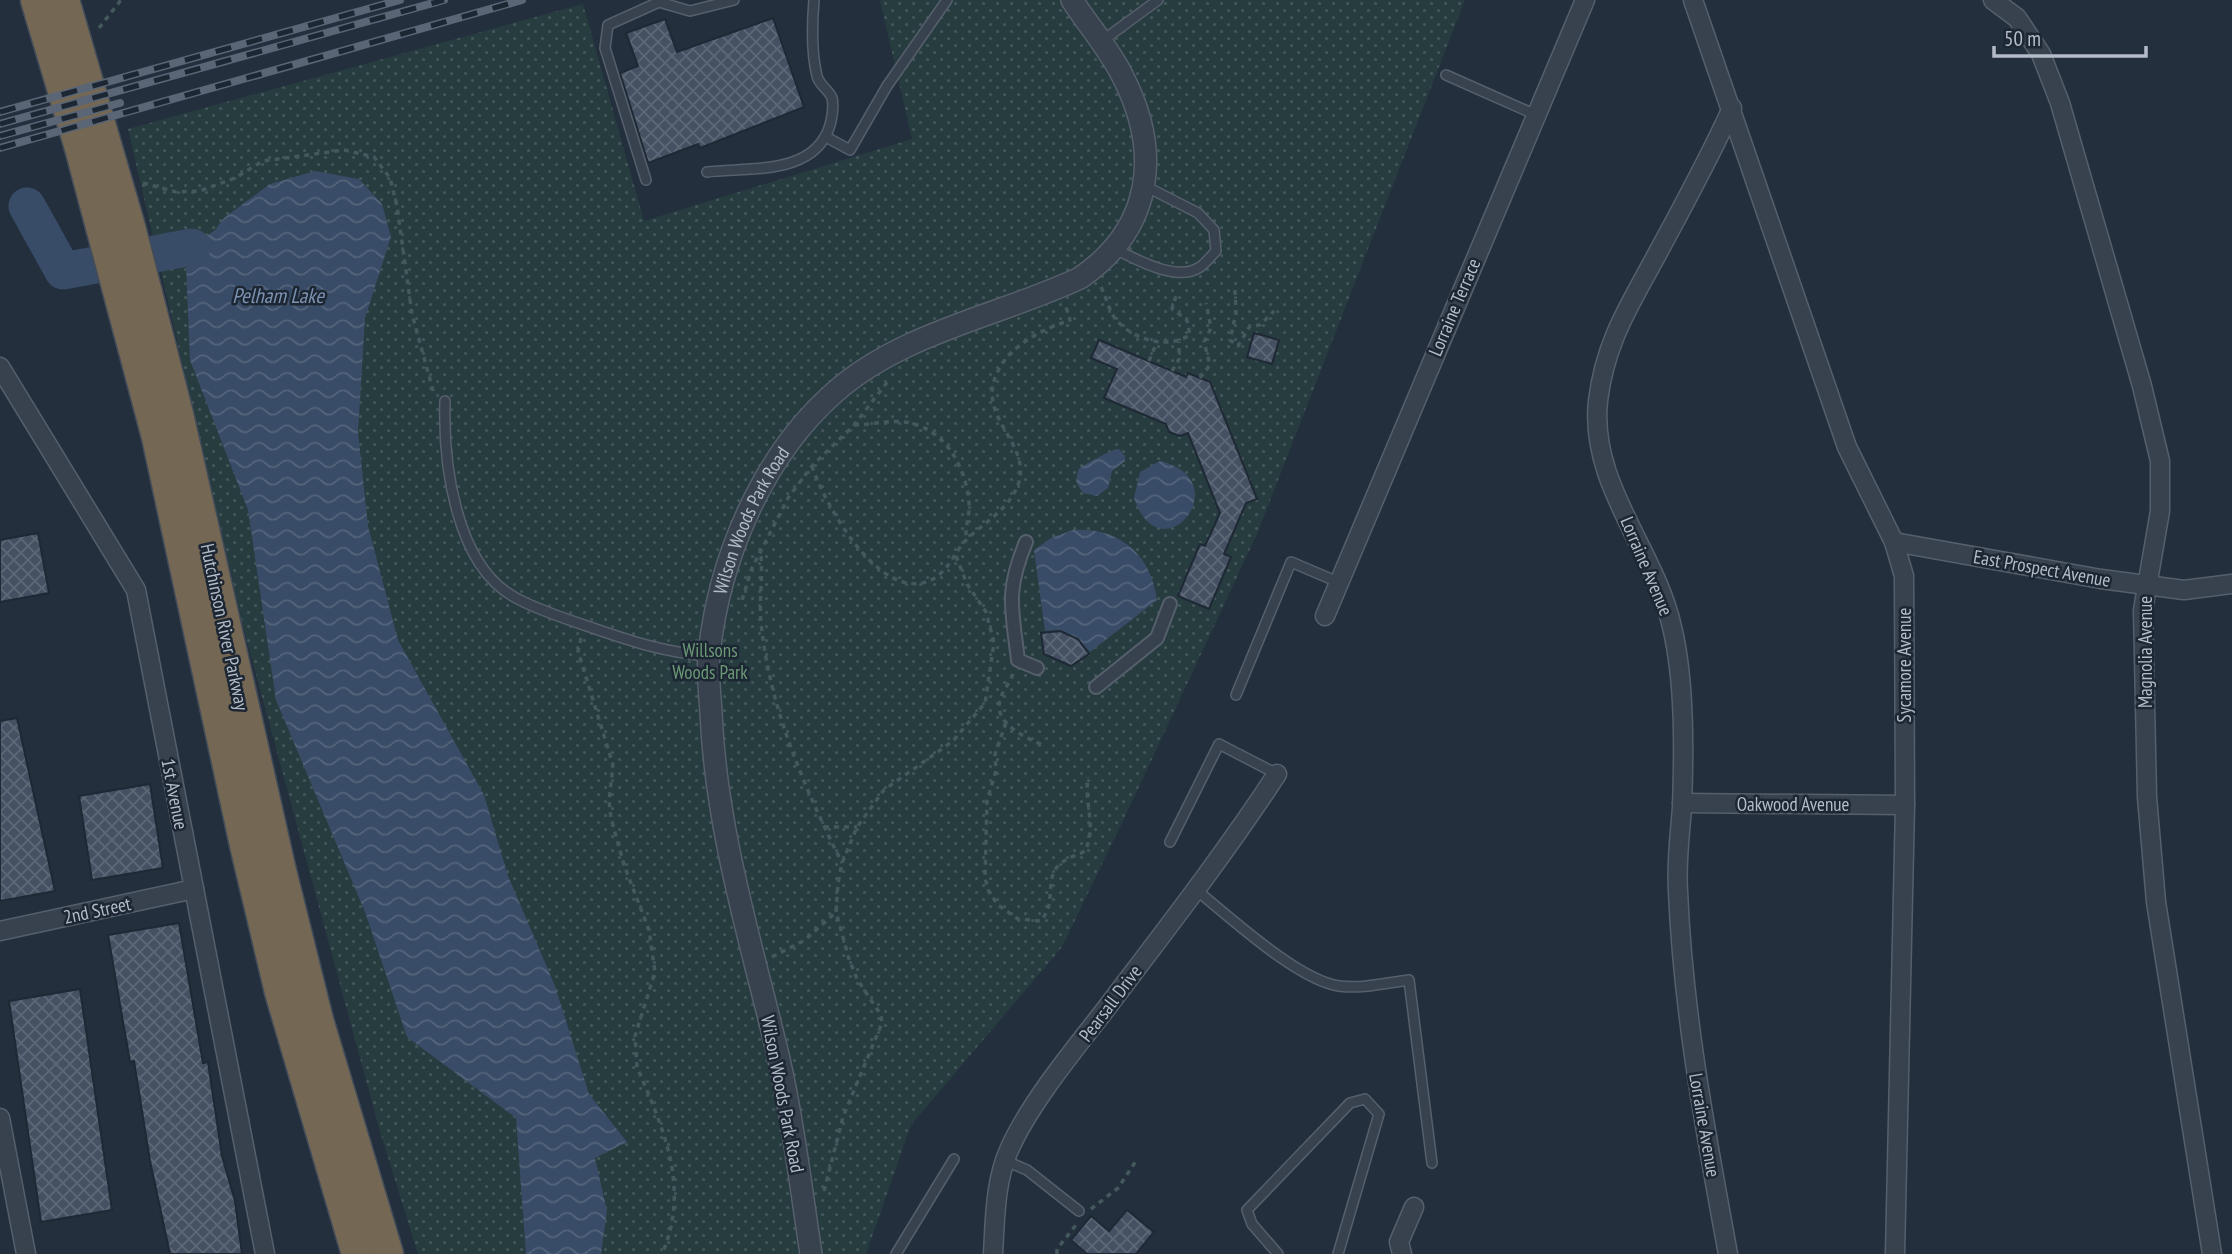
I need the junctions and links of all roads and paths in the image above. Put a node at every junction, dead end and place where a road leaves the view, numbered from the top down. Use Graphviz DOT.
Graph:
graph roads {
  1 [pos="37,0"];
  2 [pos="63,0"];
  3 [pos="121,0"];
  4 [pos="734,0"];
  5 [pos="814,0"];
  6 [pos="947,0"];
  7 [pos="1072,0"];
  8 [pos="1158,0"];
  9 [pos="1585,0"];
  10 [pos="1693,0"];
  11 [pos="1993,0"];
  12 [pos="95,38"];
  13 [pos="1101,42"];
  14 [pos="1446,75"];
  15 [pos="1732,108"];
  16 [pos="1536,115"];
  17 [pos="826,137"];
  18 [pos="707,172"];
  19 [pos="140,180"];
  20 [pos="646,180"];
  21 [pos="1146,186"];
  22 [pos="117,229"];
  23 [pos="1115,249"];
  24 [pos="1101,286"];
  25 [pos="1236,290"];
  26 [pos="1176,296"];
  27 [pos="134,300"];
  28 [pos="1064,303"];
  29 [pos="1206,303"];
  30 [pos="1275,311"];
  31 [pos="1157,342"];
  32 [pos="1179,342"];
  33 [pos="1149,361"];
  34 [pos="0,366"];
  35 [pos="1172,371"];
  36 [pos="896,373"];
  37 [pos="1200,378"];
  38 [pos="445,401"];
  39 [pos="854,425"];
  40 [pos="812,466"];
  41 [pos="966,540"];
  42 [pos="1026,542"];
  43 [pos="1894,542"];
  44 [pos="761,554"];
  45 [pos="956,556"];
  46 [pos="1338,582"];
  47 [pos="2145,584"];
  48 [pos="2232,584"];
  49 [pos="741,602"];
  50 [pos="1170,604"];
  51 [pos="1325,616"];
  52 [pos="586,625"];
  53 [pos="709,656"];
  54 [pos="1037,668"];
  55 [pos="1012,677"];
  56 [pos="1096,687"];
  57 [pos="1236,695"];
  58 [pos="1006,723"];
  59 [pos="1045,746"];
  60 [pos="1277,774"];
  61 [pos="1088,778"];
  62 [pos="1682,803"];
  63 [pos="1905,805"];
  64 [pos="824,827"];
  65 [pos="857,827"];
  66 [pos="1170,842"];
  67 [pos="842,863"];
  68 [pos="194,889"];
  69 [pos="1195,889"];
  70 [pos="836,912"];
  71 [pos="0,931"];
  72 [pos="755,965"];
  73 [pos="0,1118"];
  74 [pos="954,1160"];
  75 [pos="1006,1161"];
  76 [pos="1136,1161"];
  77 [pos="1432,1163"];
  78 [pos="1414,1207"];
  79 [pos="804,1211"];
  80 [pos="1082,1213"];
  81 [pos="1077,1224"];
  82 [pos="26,1254"];
  83 [pos="265,1254"];
  84 [pos="358,1254"];
  85 [pos="387,1254"];
  86 [pos="662,1254"];
  87 [pos="811,1254"];
  88 [pos="896,1254"];
  89 [pos="993,1254"];
  90 [pos="1057,1254"];
  91 [pos="1278,1254"];
  92 [pos="1338,1254"];
  93 [pos="1402,1254"];
  94 [pos="1728,1254"];
  95 [pos="1895,1254"];
  96 [pos="2212,1254"];
  1 -- 22 [label="highway, Hutchinson River Parkway"];
  2 -- 22 [label="highway, Hutchinson River Parkway"];
  3 -- 12 [label="path"];
  4 -- 20 [label="lane"];
  5 -- 17 [label="lane"];
  6 -- 17 [label="lane"];
  7 -- 13 [label="street, Wilson Woods Park Road"];
  8 -- 13 [label="lane"];
  9 -- 16 [label="street, Lorraine Terrace"];
  10 -- 15 [label="street"];
  11 -- 47 [label="street, Magnolia Avenue"];
  13 -- 21 [label="street, Wilson Woods Park Road"];
  14 -- 16 [label="lane"];
  15 -- 43 [label="street, Sycamore Avenue"];
  15 -- 62 [label="street, Lorraine Avenue"];
  16 -- 46 [label="street, Lorraine Terrace"];
  17 -- 18 [label="lane"];
  19 -- 38 [label="path"];
  21 -- 23 [label="street, Wilson Woods Park Road"];
  21 -- 23 [label="lane"];
  22 -- 27 [label="highway, Hutchinson River Parkway"];
  23 -- 53 [label="street, Wilson Woods Park Road"];
  24 -- 31 [label="path"];
  25 -- 30 [label="path"];
  26 -- 32 [label="path"];
  27 -- 84 [label="highway, Hutchinson River Parkway"];
  27 -- 85 [label="highway, Hutchinson River Parkway"];
  28 -- 41 [label="path"];
  29 -- 37 [label="path"];
  31 -- 32 [label="path"];
  31 -- 33 [label="path"];
  32 -- 35 [label="path"];
  34 -- 68 [label="street, 1st Avenue"];
  36 -- 39 [label="path"];
  38 -- 52 [label="lane"];
  39 -- 40 [label="path"];
  39 -- 41 [label="path"];
  40 -- 44 [label="path"];
  40 -- 45 [label="path"];
  41 -- 45 [label="path"];
  42 -- 54 [label="street"];
  43 -- 47 [label="street, East Prospect Avenue"];
  43 -- 63 [label="street, Sycamore Avenue"];
  44 -- 49 [label="path"];
  44 -- 64 [label="path"];
  45 -- 65 [label="path"];
  46 -- 51 [label="street, Lorraine Terrace"];
  46 -- 57 [label="lane"];
  47 -- 48 [label="street, East Prospect Avenue"];
  47 -- 96 [label="street, Magnolia Avenue"];
  50 -- 56 [label="street"];
  52 -- 53 [label="lane"];
  52 -- 86 [label="path"];
  53 -- 72 [label="street, Wilson Woods Park Road"];
  55 -- 58 [label="path"];
  58 -- 59 [label="path"];
  58 -- 61 [label="path"];
  60 -- 66 [label="lane"];
  60 -- 69 [label="street, Pearsall Drive"];
  62 -- 63 [label="street, Oakwood Avenue"];
  62 -- 94 [label="street, Lorraine Avenue"];
  63 -- 95 [label="street, Sycamore Avenue"];
  64 -- 65 [label="path"];
  64 -- 67 [label="path"];
  65 -- 67 [label="path"];
  67 -- 70 [label="path"];
  68 -- 71 [label="street, 2nd Street"];
  68 -- 83 [label="street, 1st Avenue"];
  69 -- 75 [label="street, Pearsall Drive"];
  69 -- 77 [label="lane"];
  70 -- 72 [label="path"];
  70 -- 79 [label="path"];
  72 -- 79 [label="street, Wilson Woods Park Road"];
  73 -- 82 [label="street"];
  74 -- 88 [label="lane"];
  75 -- 80 [label="lane"];
  75 -- 89 [label="street, Pearsall Drive"];
  76 -- 80 [label="path"];
  78 -- 93 [label="street"];
  79 -- 87 [label="street, Wilson Woods Park Road"];
  81 -- 90 [label="path"];
  91 -- 92 [label="lane"];
}
